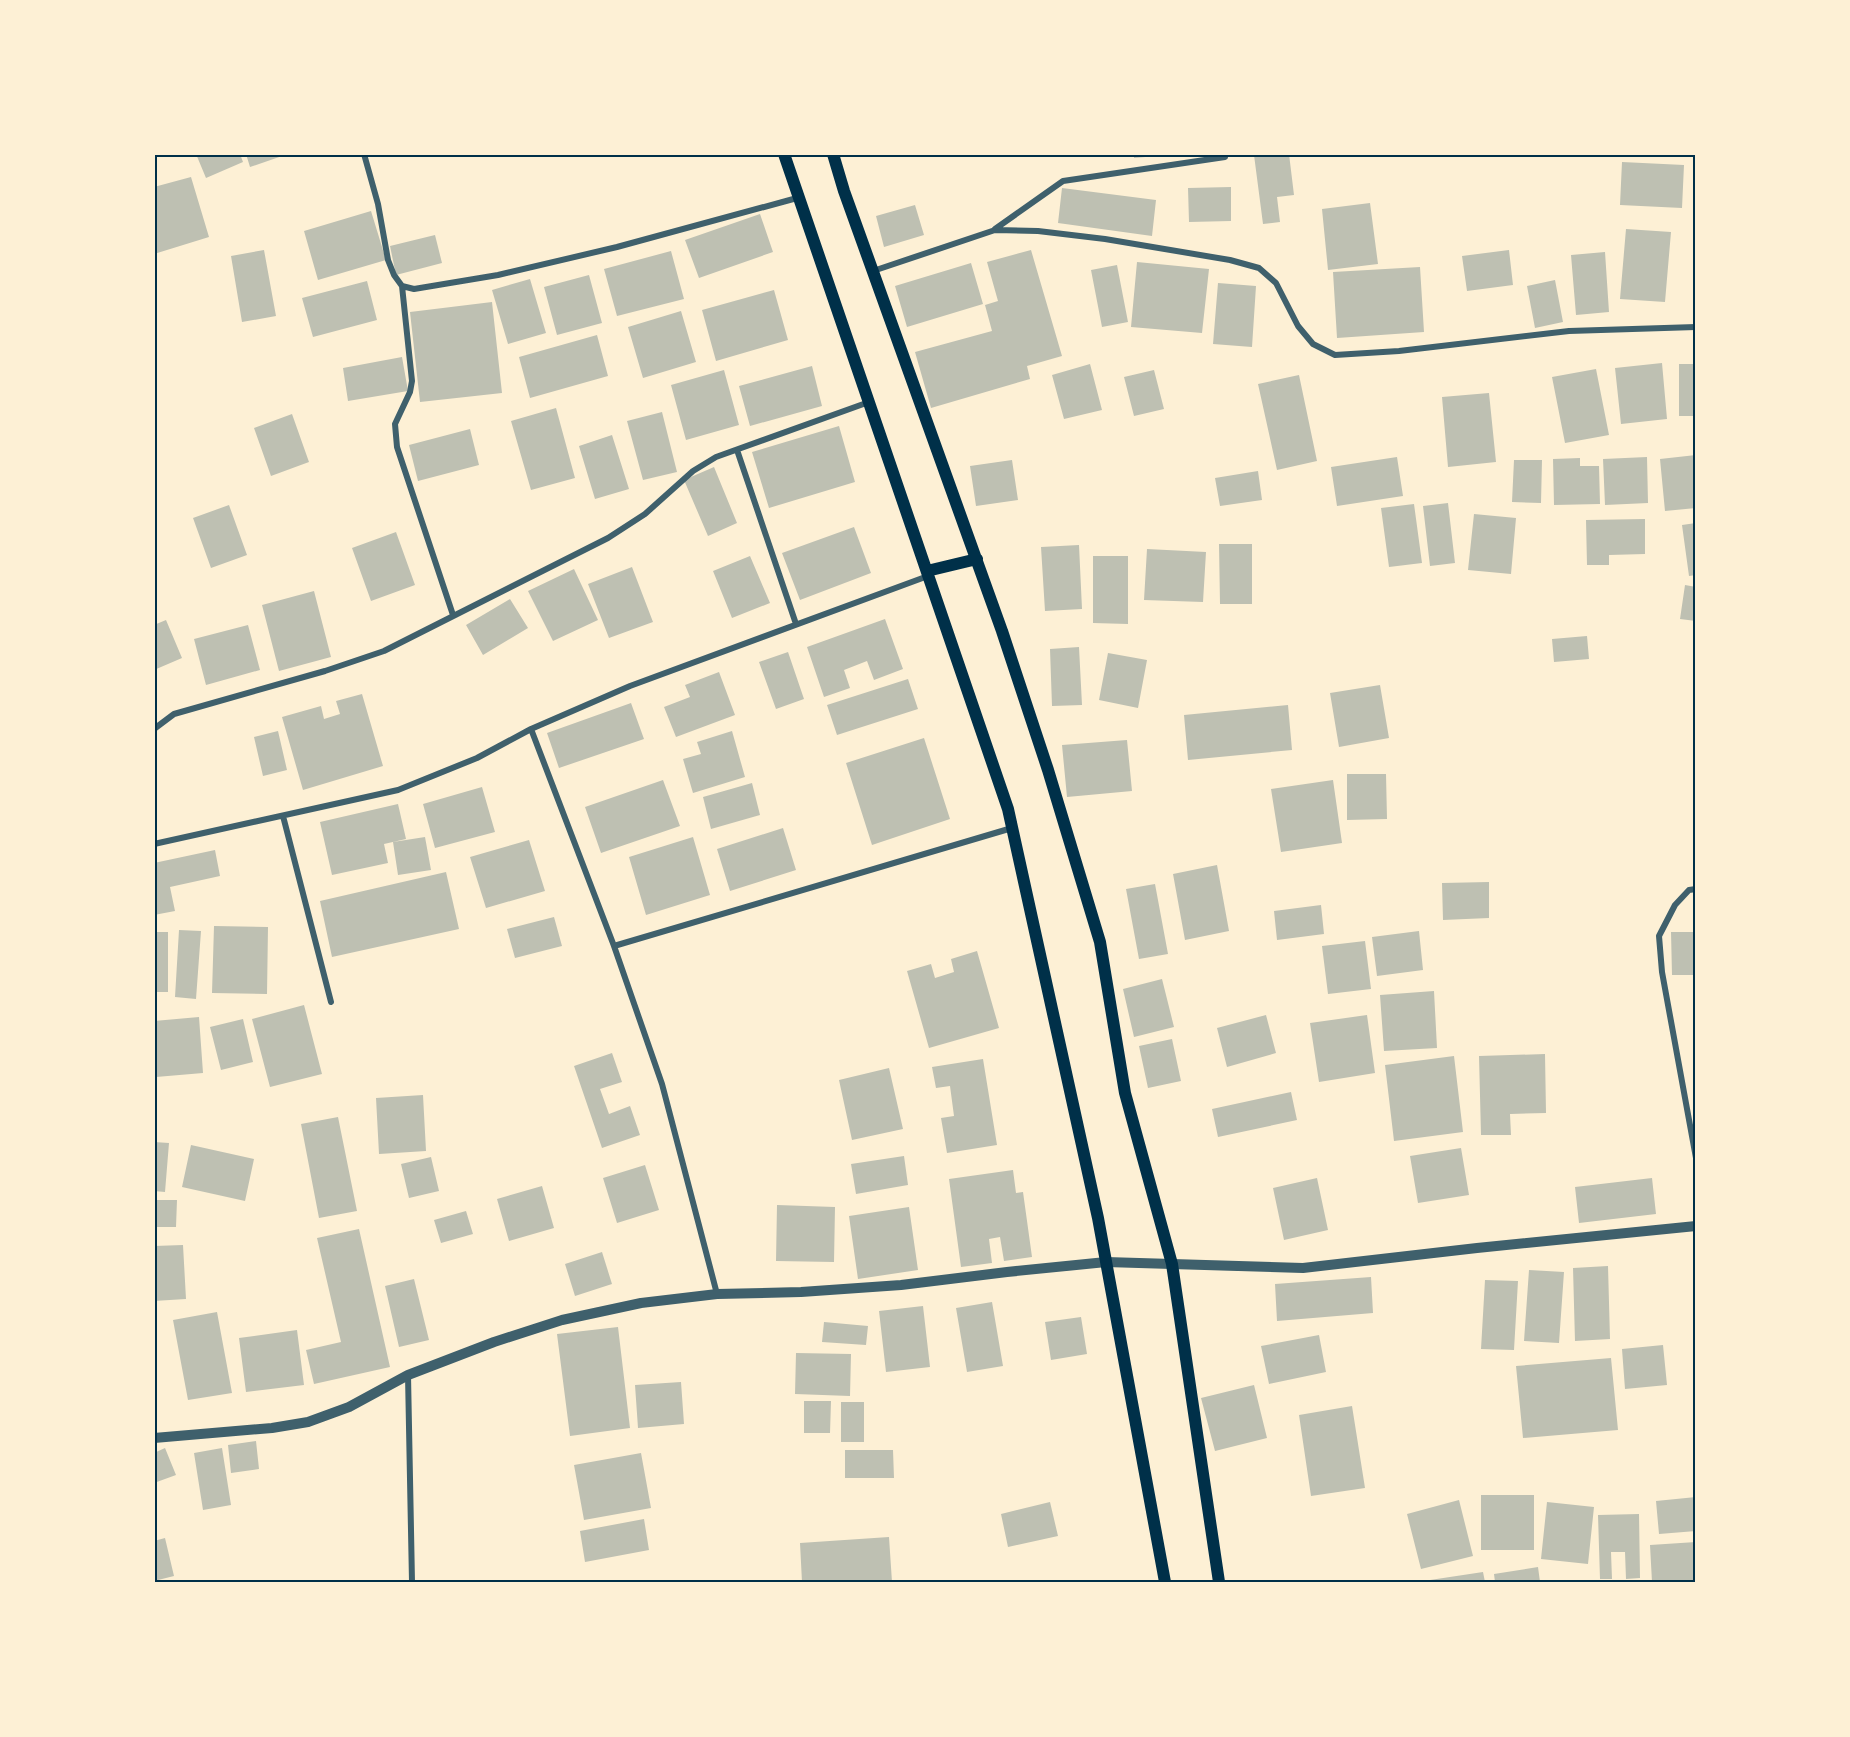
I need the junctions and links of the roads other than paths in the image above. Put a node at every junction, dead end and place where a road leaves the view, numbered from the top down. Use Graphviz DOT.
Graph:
graph roads {
  1 [pos="364,154"];
  2 [pos="784,154"];
  3 [pos="833,154"];
  4 [pos="1225,157"];
  5 [pos="797,198"];
  6 [pos="995,230"];
  7 [pos="872,271"];
  8 [pos="402,286"];
  9 [pos="1695,327"];
  10 [pos="869,402"];
  11 [pos="737,450"];
  12 [pos="976,559"];
  13 [pos="927,574"];
  14 [pos="453,615"];
  15 [pos="796,624"];
  16 [pos="154,729"];
  17 [pos="531,729"];
  18 [pos="283,816"];
  19 [pos="1012,828"];
  20 [pos="154,844"];
  21 [pos="1695,889"];
  22 [pos="614,946"];
  23 [pos="331,1002"];
  24 [pos="1695,1158"];
  25 [pos="1695,1226"];
  26 [pos="1106,1263"];
  27 [pos="1172,1264"];
  28 [pos="717,1294"];
  29 [pos="408,1375"];
  30 [pos="154,1438"];
  31 [pos="412,1582"];
  32 [pos="1165,1582"];
  33 [pos="1219,1582"];
  1 -- 8 [label="street"];
  2 -- 5 [label="main road"];
  3 -- 7 [label="main road"];
  4 -- 6 [label="street"];
  5 -- 8 [label="street"];
  5 -- 10 [label="main road"];
  6 -- 7 [label="street"];
  6 -- 9 [label="street"];
  7 -- 12 [label="main road"];
  8 -- 14 [label="street"];
  10 -- 11 [label="street"];
  10 -- 13 [label="main road"];
  11 -- 14 [label="street"];
  11 -- 15 [label="street"];
  12 -- 13 [label="main road"];
  12 -- 27 [label="main road"];
  13 -- 15 [label="street"];
  13 -- 19 [label="main road"];
  14 -- 16 [label="street"];
  15 -- 17 [label="street"];
  17 -- 18 [label="street"];
  17 -- 22 [label="street"];
  18 -- 20 [label="street"];
  18 -- 23 [label="street"];
  19 -- 22 [label="street"];
  19 -- 26 [label="main road"];
  21 -- 24 [label="street"];
  22 -- 28 [label="street"];
  25 -- 27 [label="street"];
  26 -- 27 [label="street"];
  26 -- 28 [label="street"];
  26 -- 32 [label="main road"];
  27 -- 33 [label="main road"];
  28 -- 29 [label="street"];
  29 -- 30 [label="street"];
  29 -- 31 [label="street"];
}
